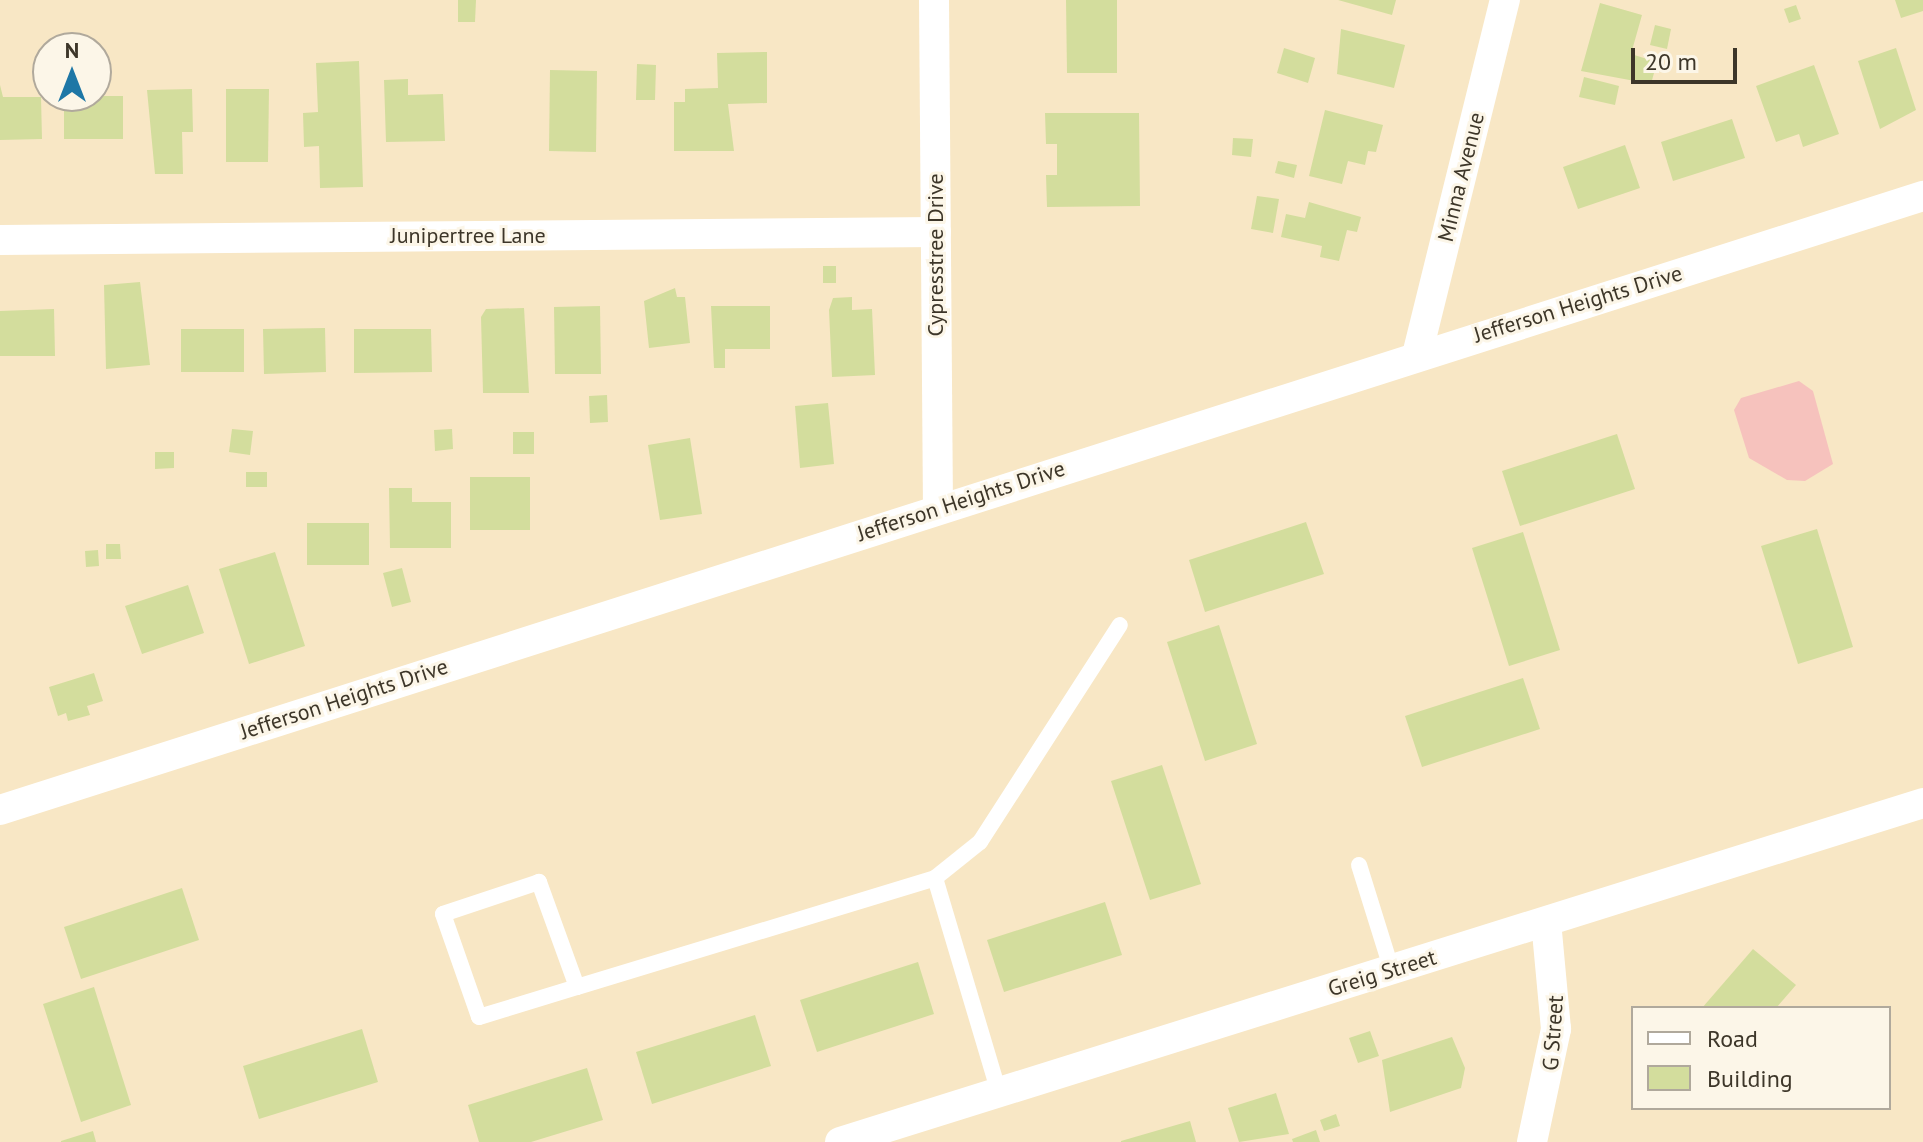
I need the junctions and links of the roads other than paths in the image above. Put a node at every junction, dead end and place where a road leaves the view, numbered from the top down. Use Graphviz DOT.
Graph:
graph roads {
  1 [pos="934,0"];
  2 [pos="1505,0"];
  3 [pos="1923,196"];
  4 [pos="936,232"];
  5 [pos="0,240"];
  6 [pos="1417,355"];
  7 [pos="938,509"];
  8 [pos="1120,625"];
  9 [pos="1923,803"];
  10 [pos="0,810"];
  11 [pos="1359,865"];
  12 [pos="935,878"];
  13 [pos="1546,922"];
  14 [pos="1392,971"];
  15 [pos="577,987"];
  16 [pos="999,1093"];
  17 [pos="844,1141"];
  18 [pos="1532,1142"];
  1 -- 4 [label="street, Cypresstree Drive"];
  2 -- 6 [label="street, Minna Avenue"];
  3 -- 6 [label="street, Jefferson Heights Drive"];
  4 -- 5 [label="street, Junipertree Lane"];
  4 -- 7 [label="street, Cypresstree Drive"];
  6 -- 7 [label="street, Jefferson Heights Drive"];
  7 -- 10 [label="street, Jefferson Heights Drive"];
  8 -- 12 [label="lane"];
  9 -- 13 [label="street, Greig Street"];
  11 -- 14 [label="lane"];
  12 -- 15 [label="lane"];
  12 -- 16 [label="lane"];
  13 -- 14 [label="street, Greig Street"];
  13 -- 18 [label="street, G Street"];
  14 -- 16 [label="street, Greig Street"];
  15 -- 15 [label="lane"];
  16 -- 17 [label="street, Greig Street"];
}
